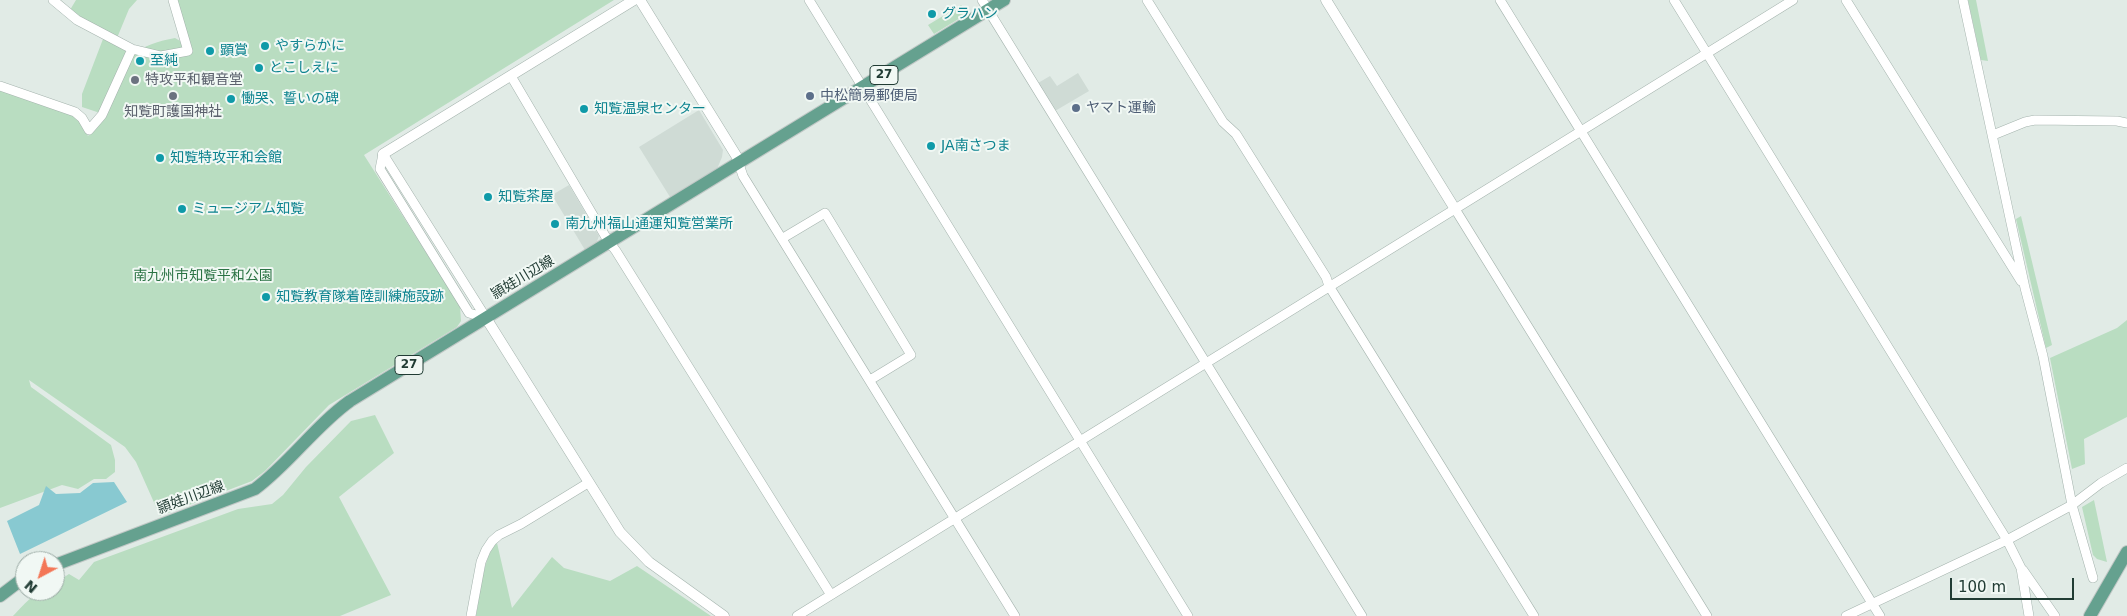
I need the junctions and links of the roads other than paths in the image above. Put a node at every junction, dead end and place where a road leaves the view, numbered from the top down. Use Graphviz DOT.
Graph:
graph roads {
  1 [pos="53,0"];
  2 [pos="173,0"];
  3 [pos="634,0"];
  4 [pos="640,0"];
  5 [pos="809,0"];
  6 [pos="1004,0"];
  7 [pos="1147,0"];
  8 [pos="1326,0"];
  9 [pos="1500,0"];
  10 [pos="1674,0"];
  11 [pos="1793,0"];
  12 [pos="1846,0"];
  13 [pos="1963,0"];
  14 [pos="985,5"];
  15 [pos="132,49"];
  16 [pos="1707,53"];
  17 [pos="510,76"];
  18 [pos="0,86"];
  19 [pos="863,88"];
  20 [pos="2127,123"];
  21 [pos="1581,130"];
  22 [pos="1993,135"];
  23 [pos="383,154"];
  24 [pos="739,164"];
  25 [pos="1455,209"];
  26 [pos="783,238"];
  27 [pos="610,243"];
  28 [pos="1329,286"];
  29 [pos="2025,288"];
  30 [pos="486,318"];
  31 [pos="1205,362"];
  32 [pos="870,380"];
  33 [pos="1079,440"];
  34 [pos="2127,468"];
  35 [pos="588,483"];
  36 [pos="2072,505"];
  37 [pos="955,518"];
  38 [pos="2007,540"];
  39 [pos="2127,552"];
  40 [pos="65,561"];
  41 [pos="2021,568"];
  42 [pos="2093,578"];
  43 [pos="15,585"];
  44 [pos="831,595"];
  45 [pos="0,596"];
  46 [pos="1873,604"];
  47 [pos="471,616"];
  48 [pos="724,616"];
  49 [pos="797,616"];
  50 [pos="1015,616"];
  51 [pos="1188,616"];
  52 [pos="1362,616"];
  53 [pos="1534,616"];
  54 [pos="1707,616"];
  55 [pos="1846,616"];
  56 [pos="1880,616"];
  57 [pos="2029,616"];
  58 [pos="2055,616"];
  59 [pos="2090,616"];
  1 -- 15 [label="street"];
  2 -- 15 [label="street"];
  3 -- 17 [label="street"];
  4 -- 24 [label="street"];
  5 -- 19 [label="street"];
  6 -- 14 [label="main road, 頴娃川辺線 / 27"];
  7 -- 28 [label="street"];
  8 -- 25 [label="street"];
  9 -- 21 [label="street"];
  10 -- 16 [label="street"];
  11 -- 16 [label="street"];
  12 -- 29 [label="street"];
  13 -- 22 [label="street"];
  14 -- 19 [label="main road, 頴娃川辺線 / 27"];
  14 -- 31 [label="street"];
  15 -- 18 [label="street"];
  16 -- 21 [label="street"];
  16 -- 38 [label="street"];
  17 -- 23 [label="street"];
  17 -- 27 [label="street"];
  19 -- 24 [label="main road, 頴娃川辺線 / 27"];
  19 -- 33 [label="street"];
  20 -- 22 [label="street"];
  21 -- 25 [label="street"];
  21 -- 46 [label="street"];
  22 -- 29 [label="street"];
  23 -- 30 [label="street"];
  24 -- 26 [label="street"];
  24 -- 27 [label="main road, 頴娃川辺線 / 27"];
  25 -- 28 [label="street"];
  25 -- 54 [label="street"];
  26 -- 32 [label="street"];
  26 -- 32 [label="street"];
  27 -- 30 [label="main road, 頴娃川辺線 / 27"];
  27 -- 44 [label="street"];
  28 -- 31 [label="street"];
  28 -- 53 [label="street"];
  29 -- 36 [label="street"];
  30 -- 35 [label="street"];
  30 -- 40 [label="main road, 頴娃川辺線 / 27"];
  31 -- 33 [label="street"];
  31 -- 52 [label="street"];
  32 -- 37 [label="street"];
  33 -- 37 [label="street"];
  33 -- 51 [label="street"];
  34 -- 36 [label="street"];
  35 -- 47 [label="street"];
  35 -- 48 [label="street"];
  36 -- 38 [label="street"];
  36 -- 42 [label="street"];
  37 -- 44 [label="street"];
  37 -- 50 [label="street"];
  38 -- 41 [label="street"];
  38 -- 46 [label="street"];
  39 -- 59 [label="main road"];
  41 -- 57 [label="street"];
  41 -- 58 [label="street"];
  43 -- 45 [label="main road"];
  44 -- 49 [label="street"];
  46 -- 55 [label="street"];
  46 -- 56 [label="street"];
}
